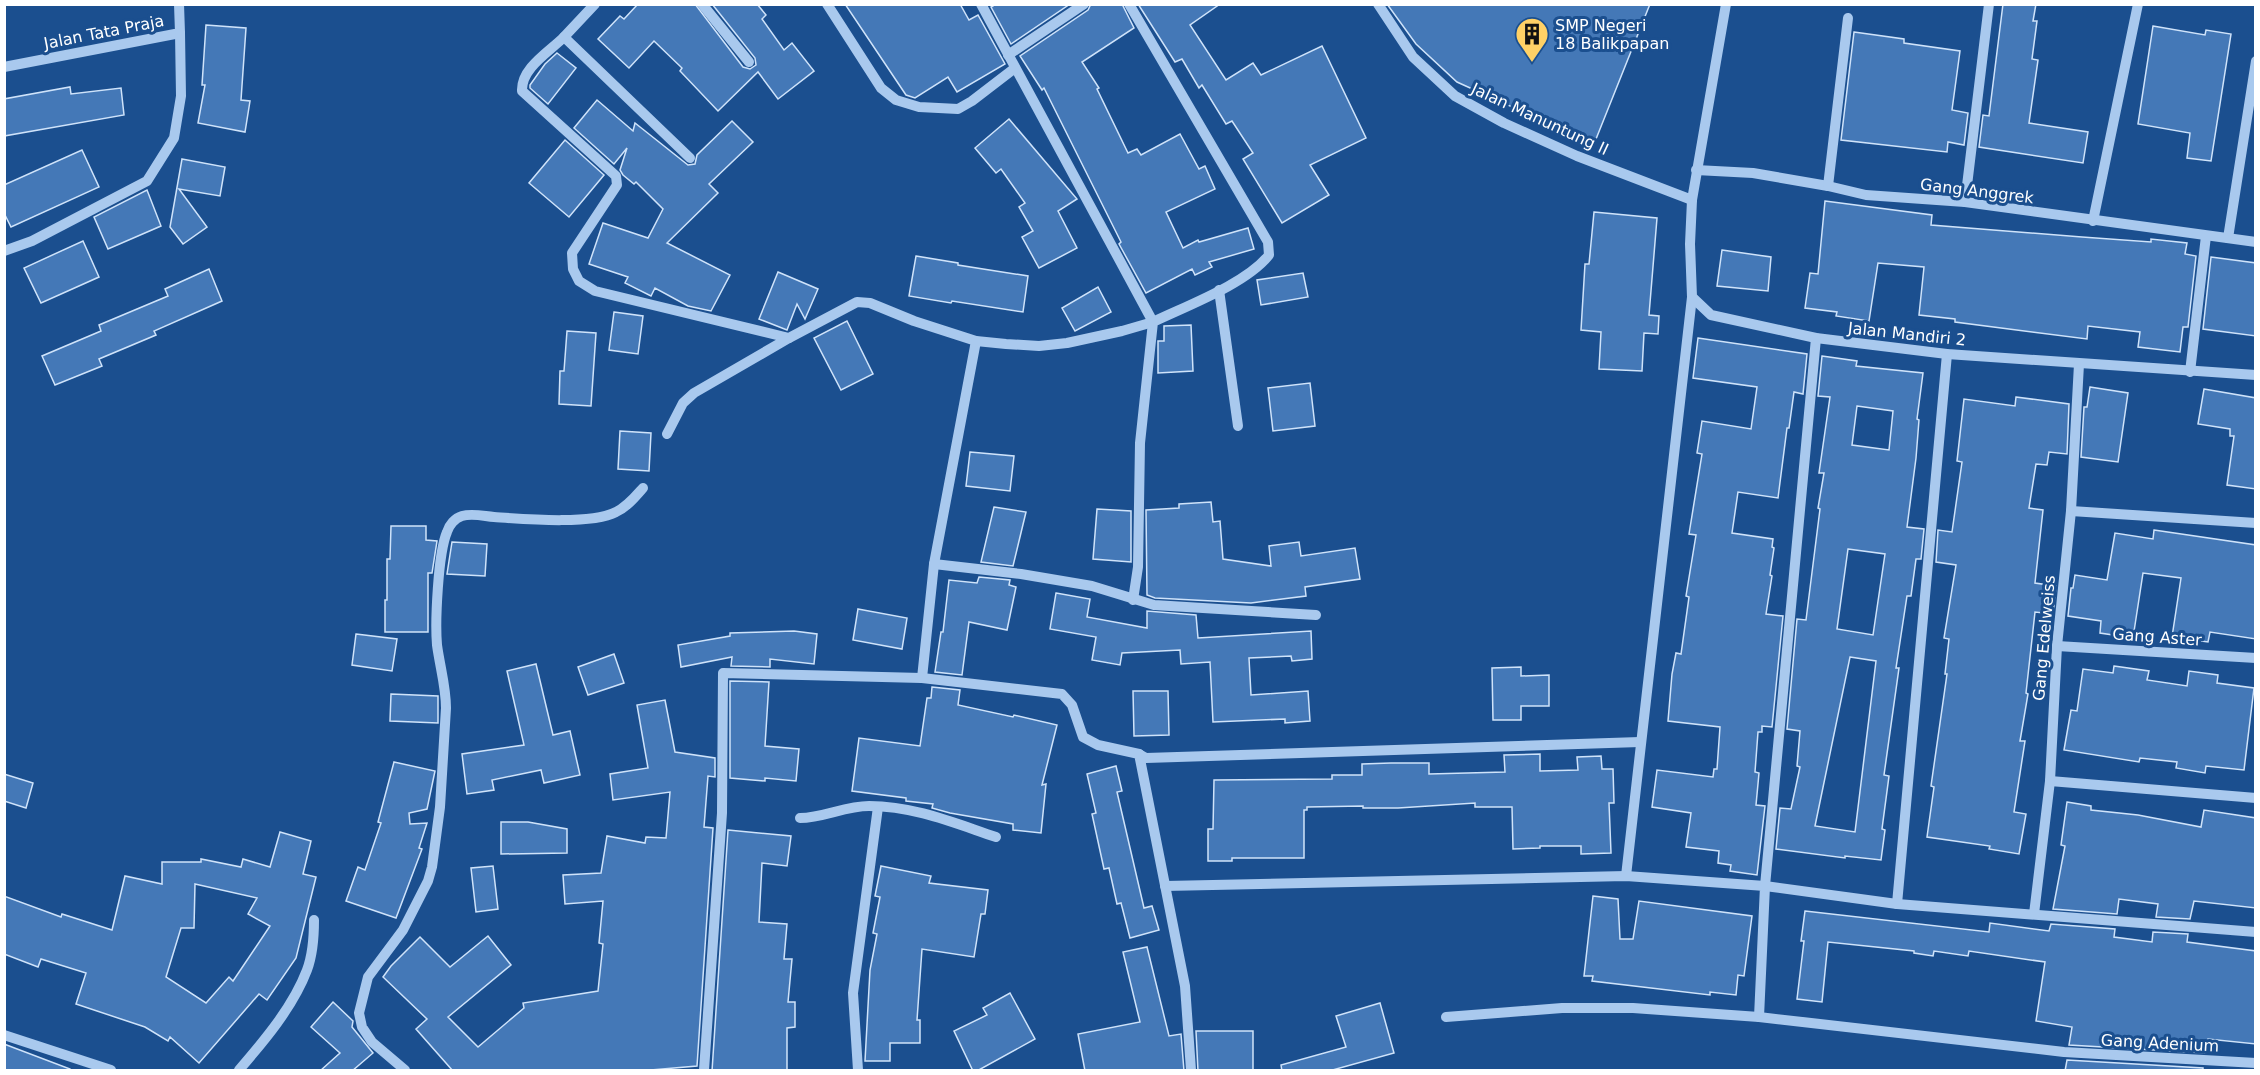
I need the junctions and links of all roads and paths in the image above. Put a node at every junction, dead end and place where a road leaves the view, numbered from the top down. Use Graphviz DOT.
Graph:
graph roads {
  1 [pos="179,4"];
  2 [pos="595,4"];
  3 [pos="702,4"];
  4 [pos="827,4"];
  5 [pos="981,4"];
  6 [pos="1084,4"];
  7 [pos="1129,4"];
  8 [pos="1378,4"];
  9 [pos="1726,4"];
  10 [pos="1989,4"];
  11 [pos="2138,4"];
  12 [pos="1848,18"];
  13 [pos="180,33"];
  14 [pos="564,37"];
  15 [pos="1008,55"];
  16 [pos="2256,61"];
  17 [pos="749,62"];
  18 [pos="4,67"];
  19 [pos="1015,68"];
  20 [pos="690,158"];
  21 [pos="1696,170"];
  22 [pos="1828,186"];
  23 [pos="1692,200"];
  24 [pos="1965,202"];
  25 [pos="2093,221"];
  26 [pos="2206,236"];
  27 [pos="2228,238"];
  28 [pos="2256,242"];
  29 [pos="4,251"];
  30 [pos="1219,290"];
  31 [pos="1692,297"];
  32 [pos="1153,322"];
  33 [pos="789,338"];
  34 [pos="1816,339"];
  35 [pos="976,341"];
  36 [pos="1947,354"];
  37 [pos="2079,364"];
  38 [pos="2190,372"];
  39 [pos="2256,375"];
  40 [pos="1239,426"];
  41 [pos="667,434"];
  42 [pos="642,488"];
  43 [pos="2070,511"];
  44 [pos="2256,523"];
  45 [pos="934,564"];
  46 [pos="1133,600"];
  47 [pos="1316,615"];
  48 [pos="2057,646"];
  49 [pos="2256,658"];
  50 [pos="922,678"];
  51 [pos="1640,742"];
  52 [pos="1139,754"];
  53 [pos="2050,781"];
  54 [pos="2256,798"];
  55 [pos="878,807"];
  56 [pos="800,818"];
  57 [pos="996,837"];
  58 [pos="1626,876"];
  59 [pos="1165,886"];
  60 [pos="1765,886"];
  61 [pos="1897,904"];
  62 [pos="2034,914"];
  63 [pos="314,920"];
  64 [pos="2256,932"];
  65 [pos="1446,1017"];
  66 [pos="1759,1017"];
  67 [pos="4,1035"];
  68 [pos="2256,1063"];
  69 [pos="111,1071"];
  70 [pos="239,1071"];
  71 [pos="405,1071"];
  72 [pos="704,1071"];
  73 [pos="858,1071"];
  74 [pos="1191,1071"];
  1 -- 13 [label="street, Jalan Tata Praja"];
  2 -- 14 [label="street"];
  3 -- 17 [label="street"];
  4 -- 19 [label="street"];
  5 -- 15 [label="street"];
  6 -- 15 [label="street"];
  7 -- 30 [label="street"];
  8 -- 23 [label="street, Jalan Manuntung II"];
  9 -- 21 [label="street"];
  10 -- 24 [label="street"];
  11 -- 25 [label="street"];
  12 -- 22 [label="street"];
  13 -- 18 [label="street, Jalan Tata Praja"];
  13 -- 29 [label="street"];
  14 -- 20 [label="street"];
  14 -- 33 [label="street"];
  15 -- 19 [label="street"];
  16 -- 27 [label="street"];
  19 -- 32 [label="street"];
  21 -- 22 [label="street, Gang Anggrek"];
  21 -- 23 [label="street"];
  22 -- 24 [label="street, Gang Anggrek"];
  23 -- 31 [label="street"];
  24 -- 25 [label="street, Gang Anggrek"];
  25 -- 26 [label="street, Gang Anggrek"];
  26 -- 27 [label="street, Gang Anggrek"];
  26 -- 38 [label="street"];
  27 -- 28 [label="street, Gang Anggrek"];
  30 -- 32 [label="street"];
  30 -- 40 [label="street"];
  31 -- 34 [label="street, Jalan Mandiri 2"];
  31 -- 51 [label="street"];
  32 -- 35 [label="street"];
  32 -- 46 [label="street"];
  33 -- 35 [label="street"];
  33 -- 41 [label="street"];
  34 -- 36 [label="street, Jalan Mandiri 2"];
  34 -- 60 [label="street"];
  35 -- 45 [label="street"];
  36 -- 37 [label="street, Jalan Mandiri 2"];
  36 -- 61 [label="street"];
  37 -- 38 [label="street, Jalan Mandiri 2"];
  37 -- 43 [label="street, Gang Edelweiss"];
  38 -- 39 [label="street, Jalan Mandiri 2"];
  42 -- 71 [label="street"];
  43 -- 44 [label="street"];
  43 -- 48 [label="street, Gang Edelweiss"];
  45 -- 46 [label="street"];
  45 -- 50 [label="street"];
  46 -- 47 [label="street"];
  48 -- 49 [label="street, Gang Aster"];
  48 -- 53 [label="street, Gang Edelweiss"];
  50 -- 52 [label="street"];
  50 -- 72 [label="street"];
  51 -- 52 [label="street"];
  51 -- 58 [label="street"];
  52 -- 59 [label="street"];
  53 -- 54 [label="street"];
  53 -- 62 [label="street, Gang Edelweiss"];
  55 -- 56 [label="street"];
  55 -- 57 [label="street"];
  55 -- 73 [label="street"];
  58 -- 59 [label="street"];
  58 -- 60 [label="street"];
  59 -- 74 [label="street"];
  60 -- 61 [label="street"];
  60 -- 66 [label="street"];
  61 -- 62 [label="street"];
  62 -- 64 [label="street"];
  63 -- 70 [label="street"];
  65 -- 66 [label="street, Gang Adenium"];
  66 -- 68 [label="street, Gang Adenium"];
  67 -- 69 [label="street"];
}
